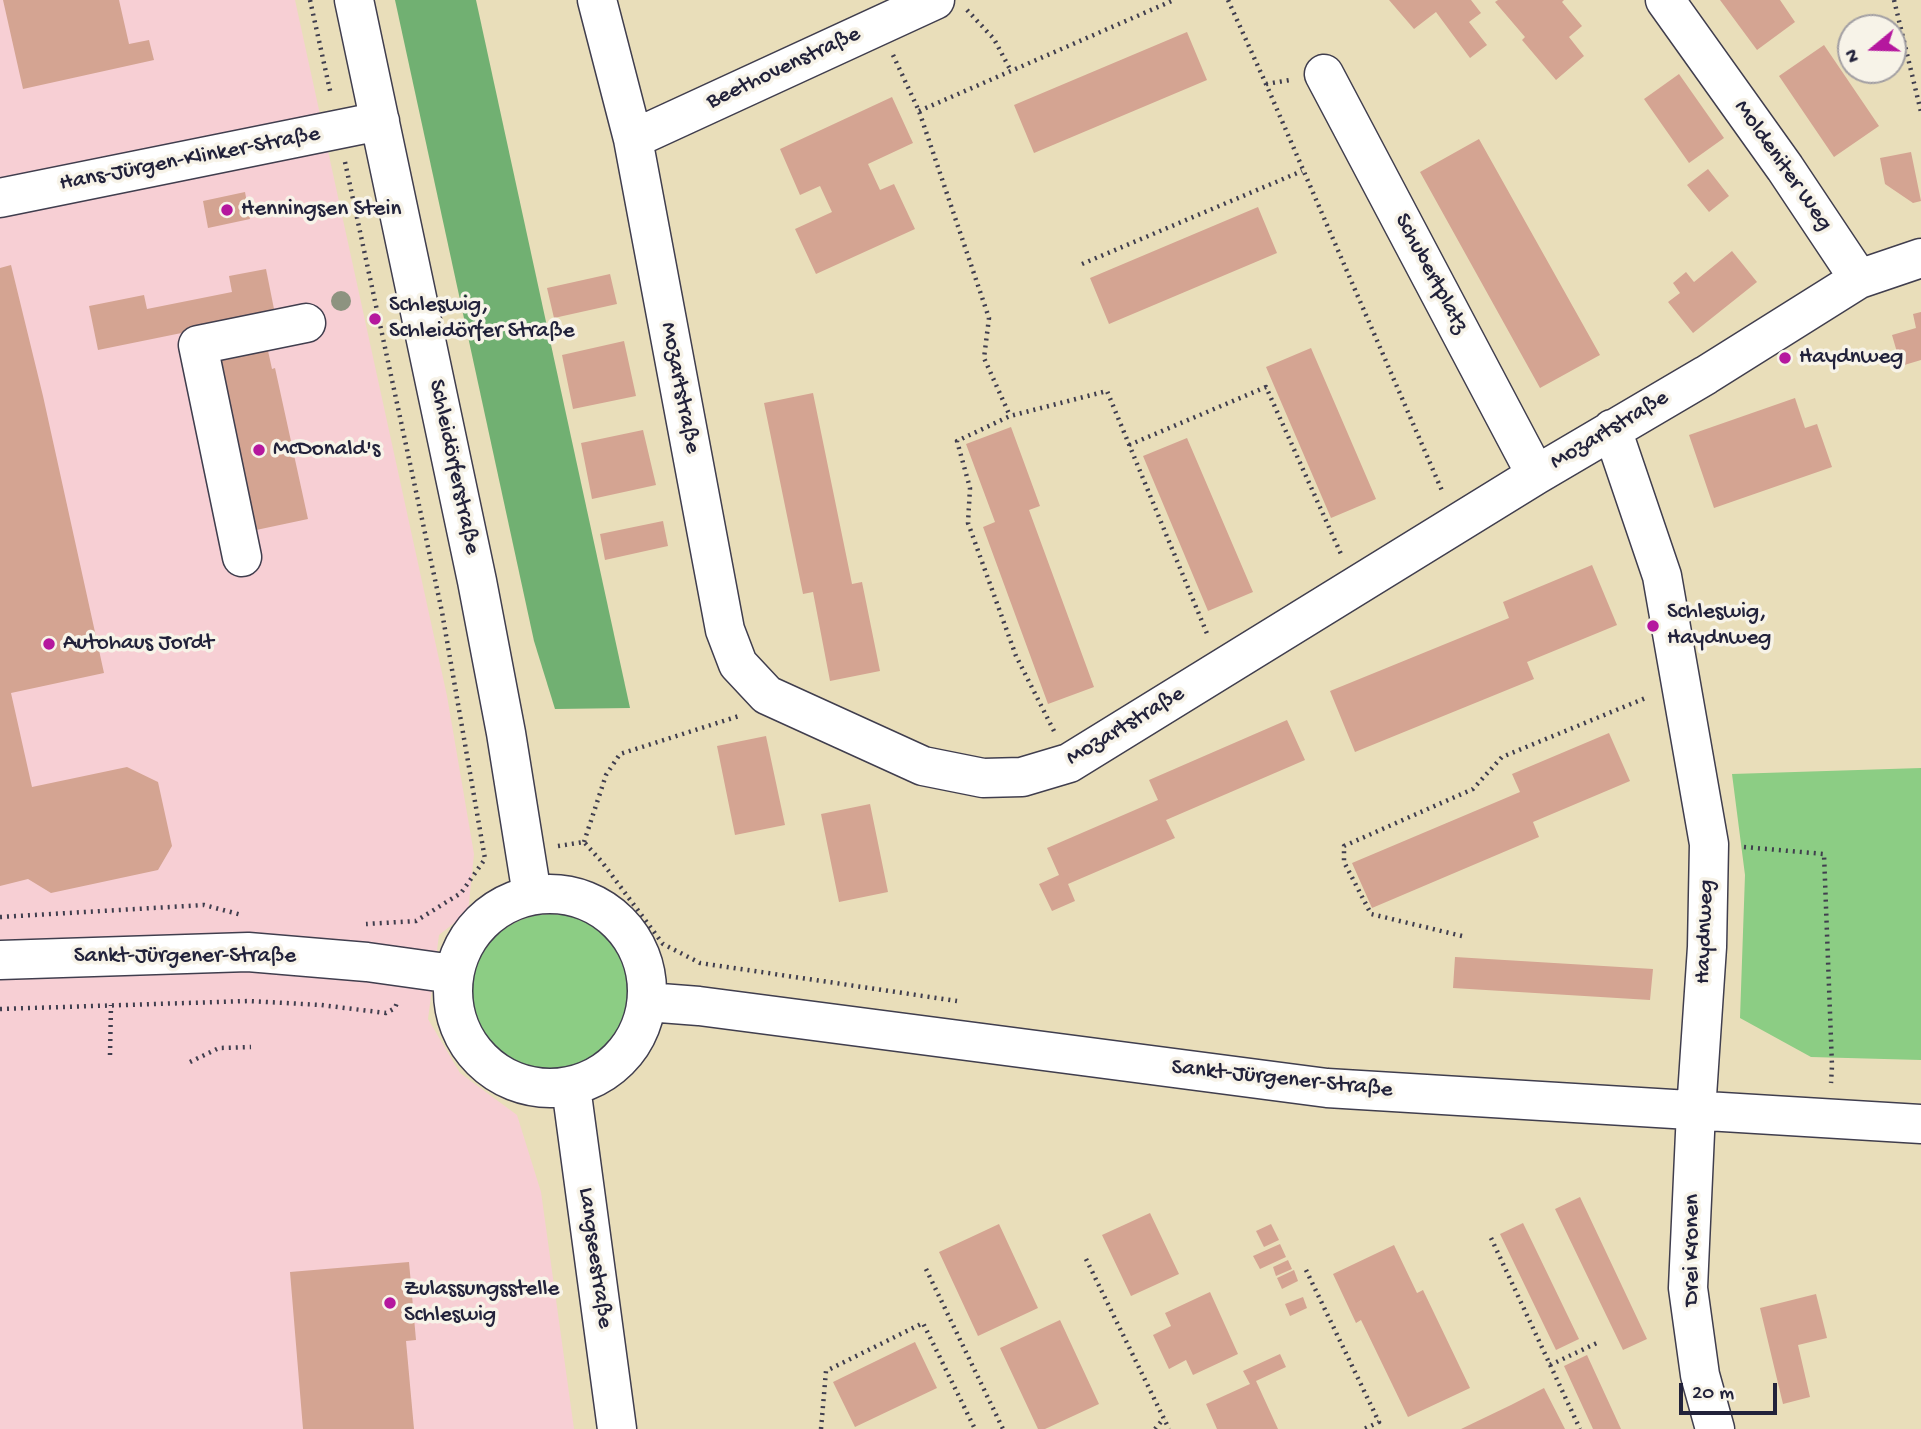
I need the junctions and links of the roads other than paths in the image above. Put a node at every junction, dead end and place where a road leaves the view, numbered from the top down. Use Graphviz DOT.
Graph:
graph roads {
  1 [pos="354,0"];
  2 [pos="597,0"];
  3 [pos="935,0"];
  4 [pos="1665,0"];
  5 [pos="1324,74"];
  6 [pos="380,121"];
  7 [pos="633,139"];
  8 [pos="0,198"];
  9 [pos="1921,258"];
  10 [pos="1859,279"];
  11 [pos="306,323"];
  12 [pos="1612,429"];
  13 [pos="1536,475"];
  14 [pos="242,557"];
  15 [pos="532,895"];
  16 [pos="0,960"];
  17 [pos="453,974"];
  18 [pos="647,1002"];
  19 [pos="571,1087"];
  20 [pos="1696,1111"];
  21 [pos="1921,1124"];
  22 [pos="617,1429"];
  23 [pos="1715,1429"];
  1 -- 6 [label="street, Schleidörferstraße"];
  2 -- 7 [label="street, Mozartstraße"];
  3 -- 7 [label="street, Beethovenstraße"];
  4 -- 10 [label="street, Moldeniter Weg"];
  5 -- 13 [label="street, Schubertplatz"];
  6 -- 8 [label="street, Hans-Jürgen-Klinker-Straße"];
  6 -- 15 [label="street, Schleidörferstraße"];
  7 -- 13 [label="street, Mozartstraße"];
  9 -- 10 [label="street"];
  10 -- 12 [label="street, Mozartstraße"];
  11 -- 14 [label="street"];
  12 -- 13 [label="street, Mozartstraße"];
  12 -- 20 [label="street, Haydnweg"];
  15 -- 17 [label="street"];
  15 -- 18 [label="street"];
  16 -- 17 [label="street, Sankt-Jürgener-Straße"];
  17 -- 19 [label="street"];
  18 -- 19 [label="street"];
  18 -- 20 [label="street, Sankt-Jürgener-Straße"];
  19 -- 22 [label="street, Langseestraße"];
  20 -- 21 [label="street, Sankt-Jürgener-Straße"];
  20 -- 23 [label="street, Drei Kronen"];
}
